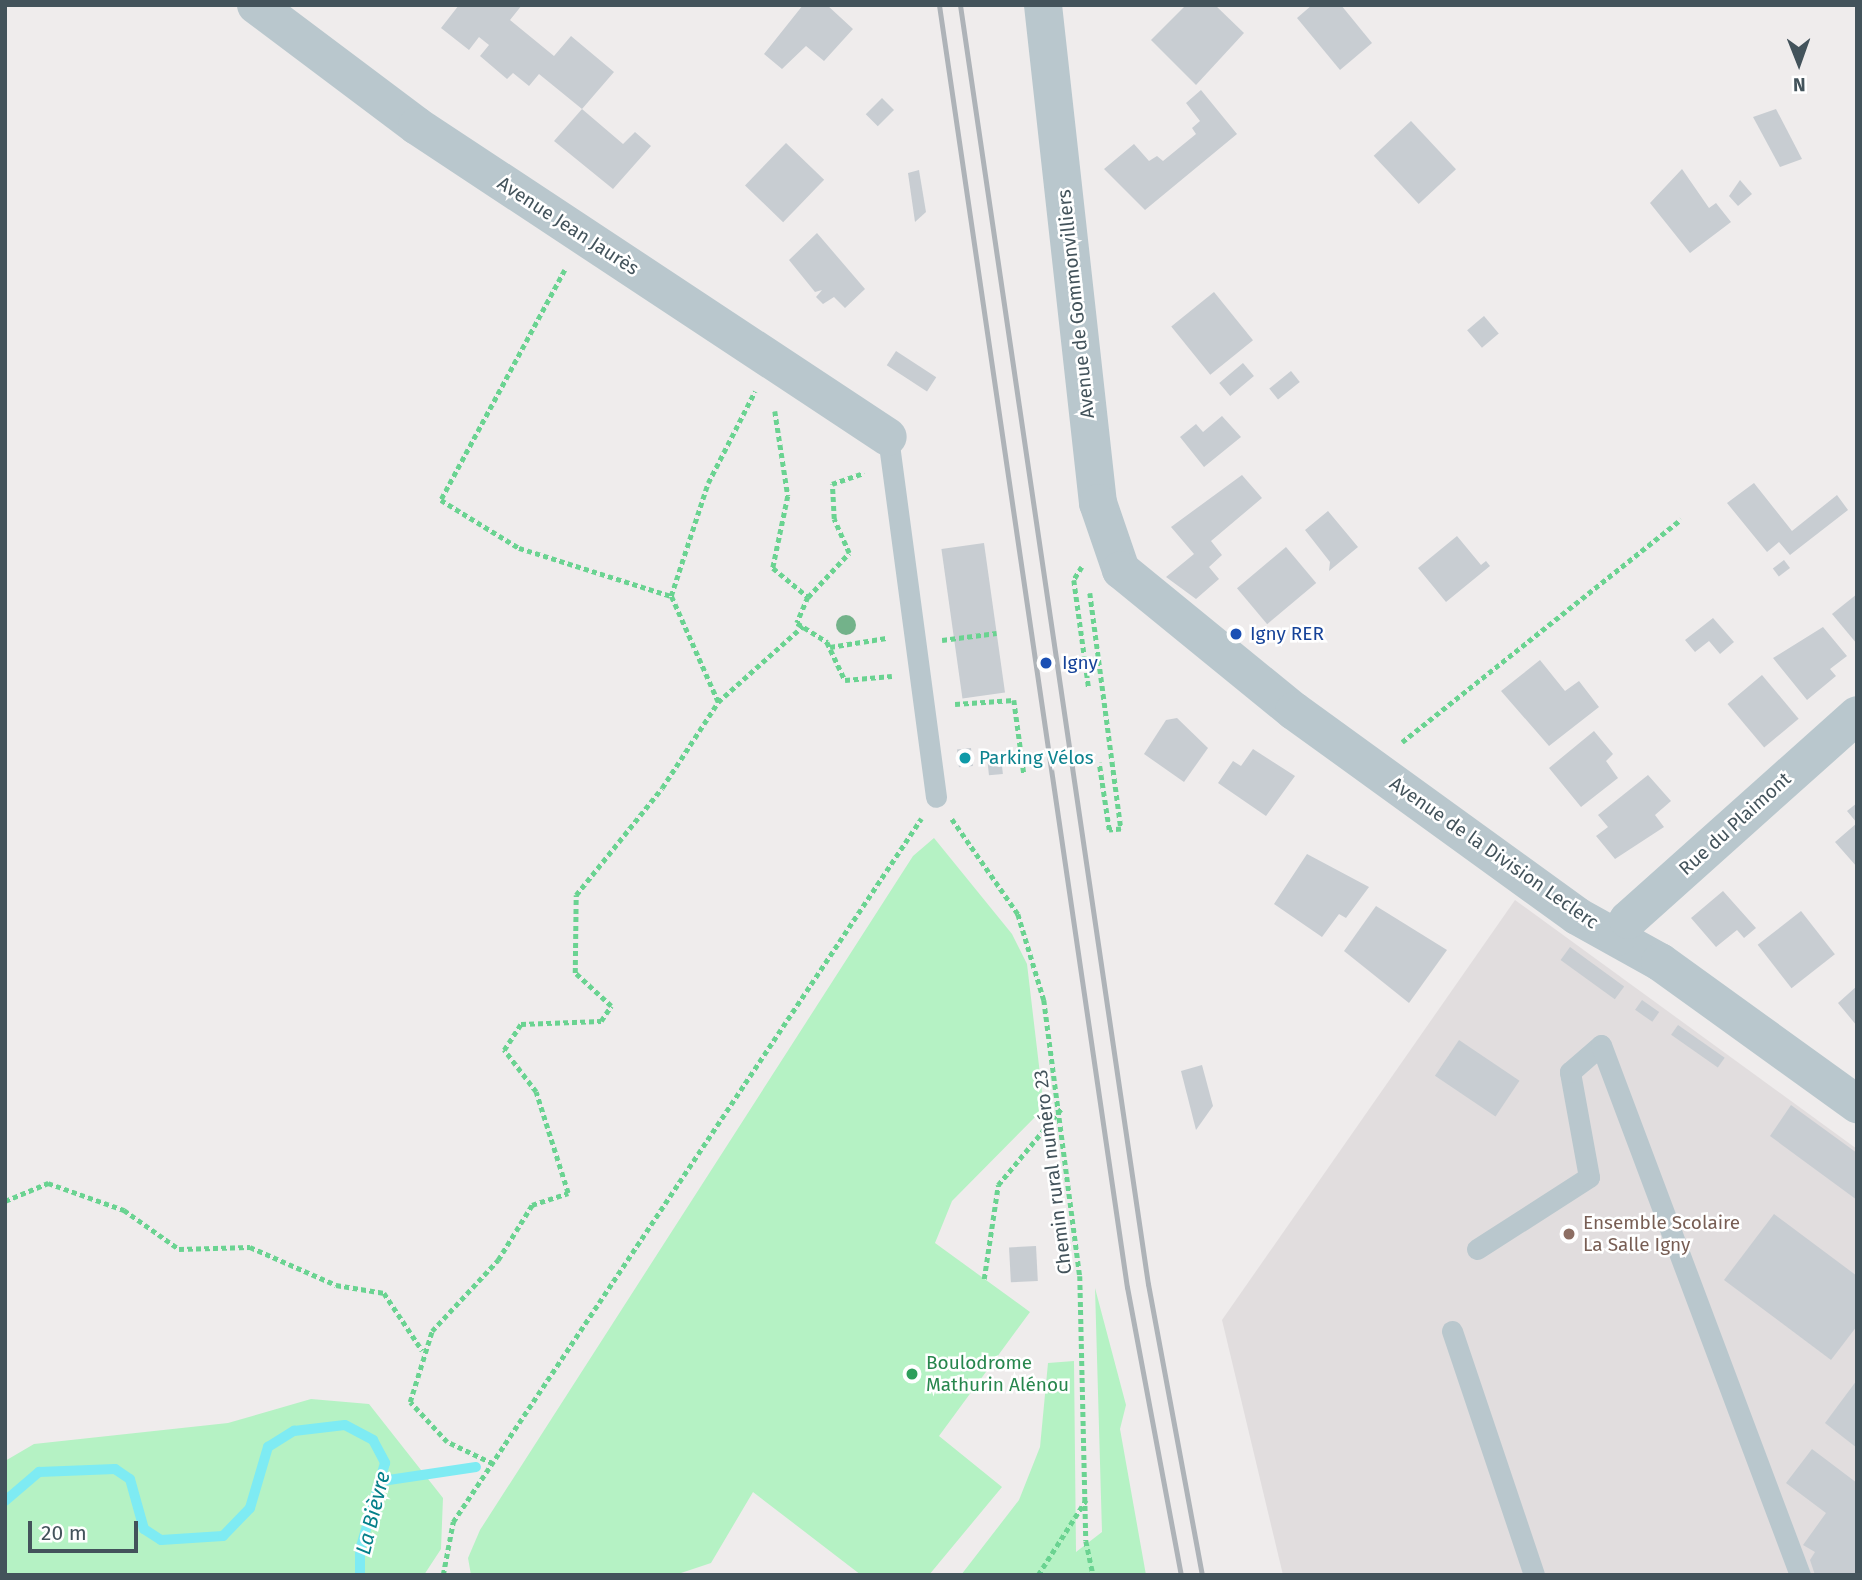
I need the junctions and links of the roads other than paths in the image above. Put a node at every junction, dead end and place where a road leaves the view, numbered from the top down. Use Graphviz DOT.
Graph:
graph roads {
  1 [pos="256,5"];
  2 [pos="1043,5"];
  3 [pos="889,450"];
  4 [pos="1142,590"];
  5 [pos="1857,715"];
  6 [pos="936,797"];
  7 [pos="1617,937"];
  8 [pos="1857,1104"];
  9 [pos="1477,1249"];
  10 [pos="1452,1331"];
  11 [pos="1534,1575"];
  12 [pos="1800,1575"];
  1 -- 3 [label="street, Avenue Jean Jaurès"];
  2 -- 4 [label="street, Avenue de Gommonvilliers"];
  3 -- 6 [label="lane"];
  4 -- 7 [label="street, Avenue de la Division Leclerc"];
  5 -- 7 [label="street, Rue du Plaimont"];
  7 -- 8 [label="street, Avenue de la Division Leclerc"];
  9 -- 12 [label="lane"];
  10 -- 11 [label="lane"];
}
